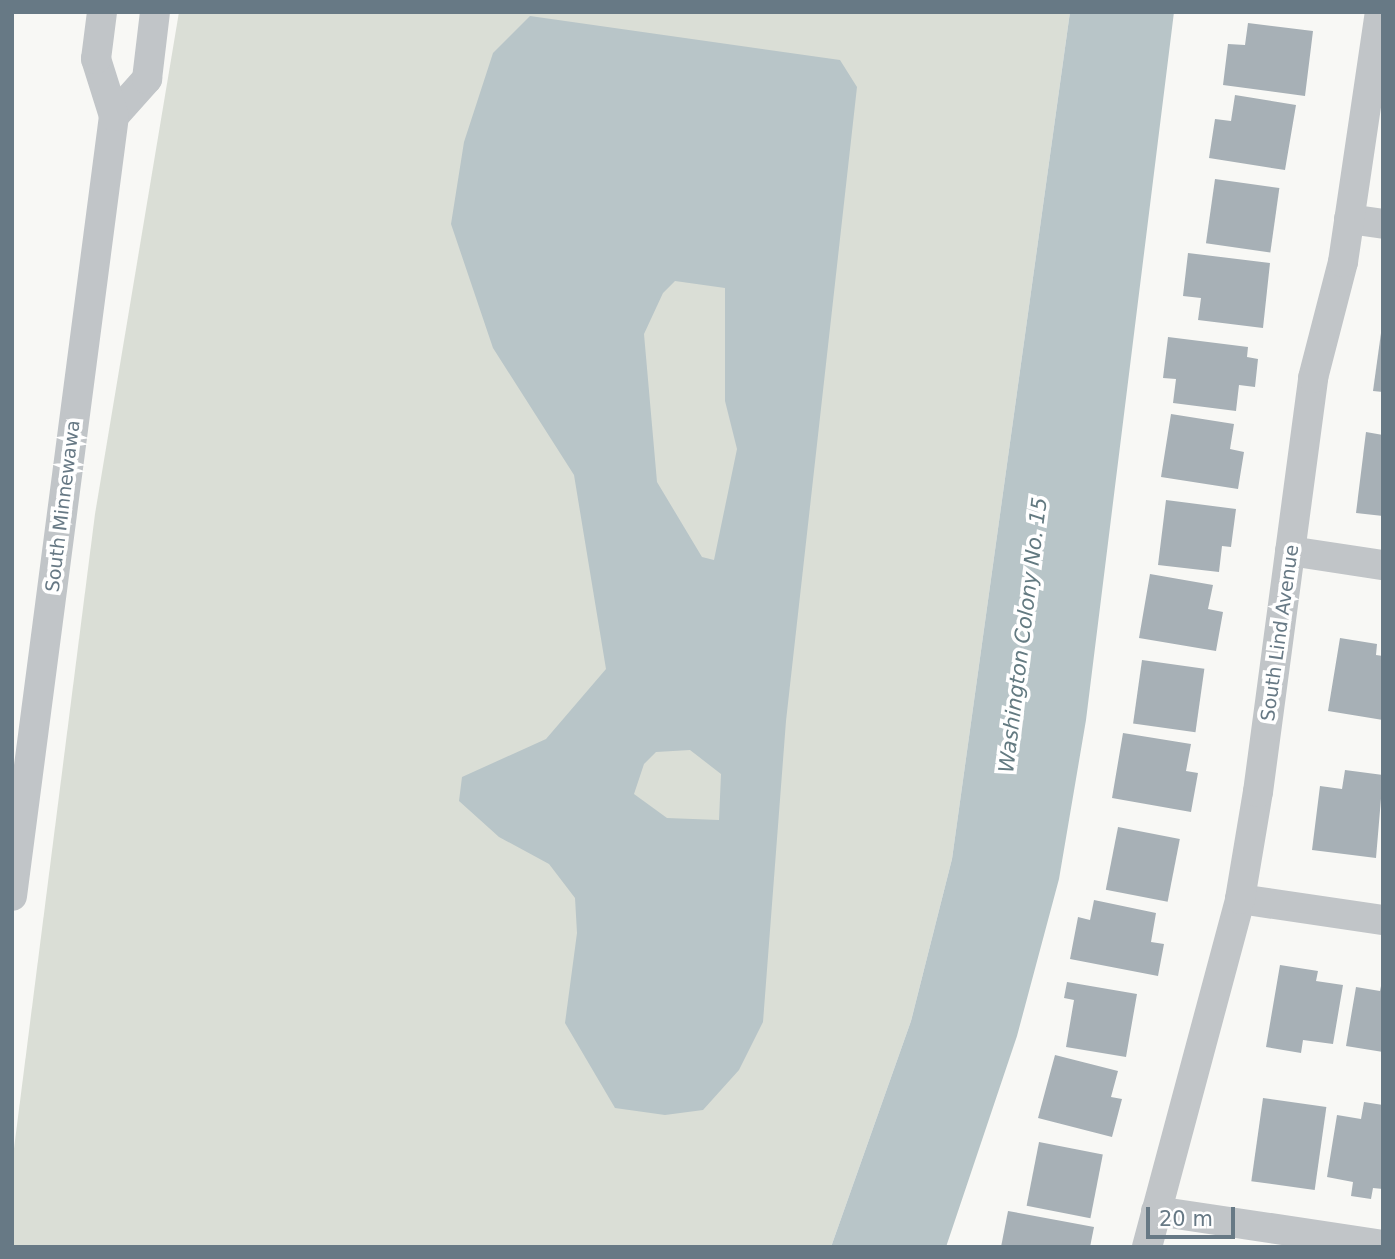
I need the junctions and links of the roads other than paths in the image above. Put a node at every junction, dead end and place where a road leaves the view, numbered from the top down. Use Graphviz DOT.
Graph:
graph roads {
  1 [pos="102,12"];
  2 [pos="155,12"];
  3 [pos="1380,12"];
  4 [pos="114,116"];
  5 [pos="1349,219"];
  6 [pos="1383,224"];
  7 [pos="1290,551"];
  8 [pos="1383,565"];
  9 [pos="21,759"];
  10 [pos="12,896"];
  11 [pos="1240,899"];
  12 [pos="1383,920"];
  13 [pos="1156,1211"];
  14 [pos="1383,1245"];
  15 [pos="1147,1247"];
  1 -- 4 [label="street, South Minnewawa"];
  2 -- 4 [label="street"];
  3 -- 5 [label="street, South Lind Avenue"];
  4 -- 9 [label="street, South Minnewawa"];
  5 -- 6 [label="street"];
  5 -- 7 [label="street, South Lind Avenue"];
  7 -- 8 [label="street"];
  7 -- 11 [label="street, South Lind Avenue"];
  9 -- 10 [label="street, South Minnewawa"];
  11 -- 12 [label="street"];
  11 -- 13 [label="street, South Lind Avenue"];
  13 -- 14 [label="street"];
  13 -- 15 [label="street, South Lind Avenue"];
}
